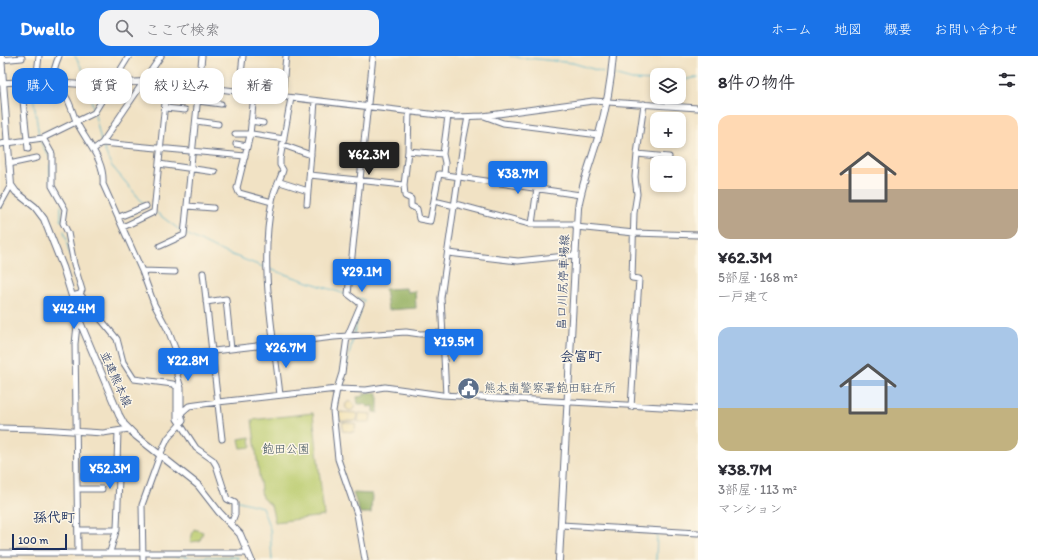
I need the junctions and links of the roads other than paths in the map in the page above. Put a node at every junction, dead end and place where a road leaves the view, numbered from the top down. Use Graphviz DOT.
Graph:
graph roads {
  1 [pos="39,56"];
  2 [pos="59,56"];
  3 [pos="129,56"];
  4 [pos="161,56"];
  5 [pos="202,56"];
  6 [pos="242,56"];
  7 [pos="286,56"];
  8 [pos="373,56"];
  9 [pos="613,56"];
  10 [pos="1,58"];
  11 [pos="22,58"];
  12 [pos="38,68"];
  13 [pos="55,68"];
  14 [pos="122,68"];
  15 [pos="152,68"];
  16 [pos="201,68"];
  17 [pos="241,68"];
  18 [pos="285,68"];
  19 [pos="12,81"];
  20 [pos="2,82"];
  21 [pos="140,84"];
  22 [pos="288,98"];
  23 [pos="291,98"];
  24 [pos="315,101"];
  25 [pos="607,101"];
  26 [pos="68,102"];
  27 [pos="23,104"];
  28 [pos="100,104"];
  29 [pos="165,104"];
  30 [pos="198,104"];
  31 [pos="253,104"];
  32 [pos="644,104"];
  33 [pos="367,107"];
  34 [pos="165,108"];
  35 [pos="698,108"];
  36 [pos="185,110"];
  37 [pos="409,111"];
  38 [pos="448,116"];
  39 [pos="483,116"];
  40 [pos="468,117"];
  41 [pos="196,121"];
  42 [pos="251,121"];
  43 [pos="76,123"];
  44 [pos="263,123"];
  45 [pos="218,124"];
  46 [pos="235,134"];
  47 [pos="250,135"];
  48 [pos="599,135"];
  49 [pos="43,138"];
  50 [pos="284,139"];
  51 [pos="27,140"];
  52 [pos="102,143"];
  53 [pos="0,144"];
  54 [pos="8,144"];
  55 [pos="236,144"];
  56 [pos="283,145"];
  57 [pos="247,146"];
  58 [pos="161,148"];
  59 [pos="28,149"];
  60 [pos="94,149"];
  61 [pos="194,151"];
  62 [pos="408,151"];
  63 [pos="442,154"];
  64 [pos="637,154"];
  65 [pos="311,155"];
  66 [pos="245,156"];
  67 [pos="658,156"];
  68 [pos="38,158"];
  69 [pos="9,164"];
  70 [pos="159,164"];
  71 [pos="191,168"];
  72 [pos="215,172"];
  73 [pos="310,175"];
  74 [pos="444,175"];
  75 [pos="458,178"];
  76 [pos="360,180"];
  77 [pos="280,182"];
  78 [pos="11,185"];
  79 [pos="404,185"];
  80 [pos="537,188"];
  81 [pos="308,191"];
  82 [pos="580,196"];
  83 [pos="434,201"];
  84 [pos="272,202"];
  85 [pos="307,204"];
  86 [pos="0,205"];
  87 [pos="455,205"];
  88 [pos="146,206"];
  89 [pos="187,206"];
  90 [pos="212,208"];
  91 [pos="119,217"];
  92 [pos="532,224"];
  93 [pos="576,226"];
  94 [pos="123,227"];
  95 [pos="634,233"];
  96 [pos="698,235"];
  97 [pos="160,246"];
  98 [pos="448,253"];
  99 [pos="575,255"];
  100 [pos="142,271"];
  101 [pos="175,272"];
  102 [pos="202,273"];
  103 [pos="80,294"];
  104 [pos="72,296"];
  105 [pos="206,302"];
  106 [pos="80,322"];
  107 [pos="442,333"];
  108 [pos="347,337"];
  109 [pos="274,344"];
  110 [pos="231,349"];
  111 [pos="211,352"];
  112 [pos="179,355"];
  113 [pos="337,389"];
  114 [pos="280,395"];
  115 [pos="446,395"];
  116 [pos="218,402"];
  117 [pos="568,402"];
  118 [pos="632,407"];
  119 [pos="698,409"];
  120 [pos="181,413"];
  121 [pos="180,425"];
  122 [pos="0,428"];
  123 [pos="129,429"];
  124 [pos="77,431"];
  125 [pos="118,431"];
  126 [pos="222,439"];
  127 [pos="160,455"];
  128 [pos="77,489"];
  129 [pos="102,489"];
  130 [pos="231,524"];
  131 [pos="561,525"];
  132 [pos="78,530"];
  133 [pos="117,530"];
  134 [pos="698,533"];
  135 [pos="78,552"];
  136 [pos="110,552"];
  137 [pos="143,552"];
  138 [pos="0,553"];
  139 [pos="248,553"];
  140 [pos="143,560"];
  141 [pos="251,560"];
  142 [pos="365,560"];
  143 [pos="559,560"];
  1 -- 12 [label="street"];
  2 -- 13 [label="street"];
  3 -- 14 [label="street"];
  4 -- 15 [label="street"];
  5 -- 16 [label="street"];
  6 -- 17 [label="street"];
  7 -- 18 [label="street"];
  8 -- 33 [label="street"];
  9 -- 25 [label="main road, 畠口川尻停車場線"];
  10 -- 11 [label="street"];
  10 -- 20 [label="main road"];
  19 -- 20 [label="street"];
  20 -- 54 [label="main road"];
  21 -- 52 [label="street"];
  22 -- 23 [label="street"];
  23 -- 24 [label="street"];
  23 -- 50 [label="street"];
  24 -- 33 [label="street"];
  24 -- 65 [label="street"];
  25 -- 32 [label="street"];
  25 -- 39 [label="street"];
  25 -- 48 [label="main road, 畠口川尻停車場線"];
  26 -- 43 [label="street"];
  27 -- 51 [label="street"];
  28 -- 43 [label="street"];
  29 -- 34 [label="street"];
  30 -- 41 [label="street"];
  31 -- 42 [label="street"];
  32 -- 35 [label="street"];
  32 -- 64 [label="street"];
  33 -- 37 [label="street"];
  33 -- 76 [label="street"];
  34 -- 36 [label="street"];
  34 -- 58 [label="street"];
  37 -- 38 [label="street"];
  37 -- 62 [label="street"];
  38 -- 40 [label="street"];
  38 -- 63 [label="street"];
  39 -- 40 [label="street"];
  39 -- 48 [label="street"];
  40 -- 75 [label="street"];
  41 -- 45 [label="street"];
  41 -- 61 [label="street"];
  42 -- 44 [label="street"];
  42 -- 47 [label="street"];
  43 -- 49 [label="street"];
  43 -- 60 [label="street"];
  46 -- 47 [label="street"];
  47 -- 50 [label="street"];
  47 -- 57 [label="street"];
  48 -- 82 [label="main road, 畠口川尻停車場線"];
  49 -- 51 [label="street"];
  49 -- 103 [label="street"];
  50 -- 56 [label="street"];
  51 -- 54 [label="street"];
  51 -- 59 [label="street"];
  52 -- 58 [label="street"];
  52 -- 60 [label="street"];
  53 -- 54 [label="street"];
  54 -- 69 [label="main road"];
  55 -- 57 [label="street"];
  56 -- 65 [label="street"];
  56 -- 77 [label="street"];
  57 -- 66 [label="street"];
  58 -- 61 [label="street"];
  58 -- 70 [label="street"];
  60 -- 91 [label="street"];
  61 -- 66 [label="street"];
  61 -- 71 [label="street"];
  62 -- 63 [label="street"];
  62 -- 79 [label="street"];
  63 -- 74 [label="street"];
  64 -- 67 [label="street"];
  64 -- 95 [label="street"];
  65 -- 73 [label="street"];
  66 -- 84 [label="street"];
  68 -- 69 [label="street"];
  69 -- 78 [label="main road"];
  70 -- 71 [label="street"];
  70 -- 94 [label="street"];
  71 -- 72 [label="street"];
  71 -- 89 [label="street"];
  73 -- 76 [label="street"];
  73 -- 81 [label="street"];
  74 -- 75 [label="street"];
  74 -- 83 [label="street"];
  75 -- 80 [label="street"];
  75 -- 87 [label="street"];
  76 -- 79 [label="street"];
  76 -- 108 [label="street"];
  77 -- 81 [label="street"];
  77 -- 84 [label="street"];
  78 -- 86 [label="street"];
  78 -- 104 [label="main road, 並建熊本線"];
  79 -- 83 [label="street"];
  80 -- 82 [label="street"];
  80 -- 92 [label="street"];
  81 -- 85 [label="street"];
  82 -- 93 [label="main road, 畠口川尻停車場線"];
  83 -- 87 [label="street"];
  84 -- 109 [label="street"];
  87 -- 92 [label="street"];
  87 -- 98 [label="street"];
  88 -- 91 [label="street"];
  89 -- 90 [label="street"];
  89 -- 97 [label="street"];
  91 -- 94 [label="street"];
  92 -- 93 [label="street"];
  93 -- 95 [label="street"];
  93 -- 99 [label="main road, 畠口川尻停車場線"];
  94 -- 100 [label="street"];
  95 -- 96 [label="street"];
  95 -- 118 [label="street"];
  98 -- 99 [label="street"];
  98 -- 107 [label="street"];
  99 -- 117 [label="main road, 畠口川尻停車場線"];
  100 -- 101 [label="street"];
  100 -- 112 [label="street"];
  102 -- 105 [label="street"];
  103 -- 104 [label="street"];
  103 -- 121 [label="street"];
  104 -- 106 [label="main road, 並建熊本線"];
  105 -- 110 [label="street"];
  105 -- 111 [label="street"];
  106 -- 123 [label="main road, 並建熊本線"];
  106 -- 124 [label="street"];
  107 -- 108 [label="street"];
  107 -- 115 [label="street"];
  108 -- 109 [label="street"];
  108 -- 113 [label="street"];
  109 -- 110 [label="street"];
  109 -- 114 [label="street"];
  110 -- 111 [label="street"];
  111 -- 112 [label="street"];
  111 -- 116 [label="street"];
  112 -- 120 [label="street"];
  113 -- 114 [label="street"];
  113 -- 115 [label="street"];
  113 -- 142 [label="street"];
  114 -- 116 [label="street"];
  115 -- 117 [label="street"];
  116 -- 120 [label="street"];
  116 -- 126 [label="street"];
  117 -- 118 [label="street"];
  117 -- 131 [label="main road, 畠口川尻停車場線"];
  118 -- 119 [label="street"];
  120 -- 121 [label="street"];
  121 -- 127 [label="street"];
  121 -- 130 [label="street"];
  122 -- 124 [label="street"];
  123 -- 125 [label="street"];
  123 -- 127 [label="main road, 並建熊本線"];
  124 -- 125 [label="street"];
  124 -- 128 [label="street"];
  125 -- 133 [label="street"];
  127 -- 130 [label="main road, 並建熊本線"];
  127 -- 137 [label="street"];
  128 -- 129 [label="street"];
  128 -- 132 [label="street"];
  130 -- 139 [label="main road, 並建熊本線"];
  131 -- 134 [label="street"];
  131 -- 143 [label="main road, 畠口川尻停車場線"];
  132 -- 133 [label="street"];
  132 -- 135 [label="street"];
  133 -- 136 [label="street"];
  135 -- 136 [label="street"];
  135 -- 138 [label="street"];
  136 -- 137 [label="street"];
  137 -- 139 [label="street"];
  137 -- 140 [label="street"];
  139 -- 141 [label="main road, 並建熊本線"];
}
